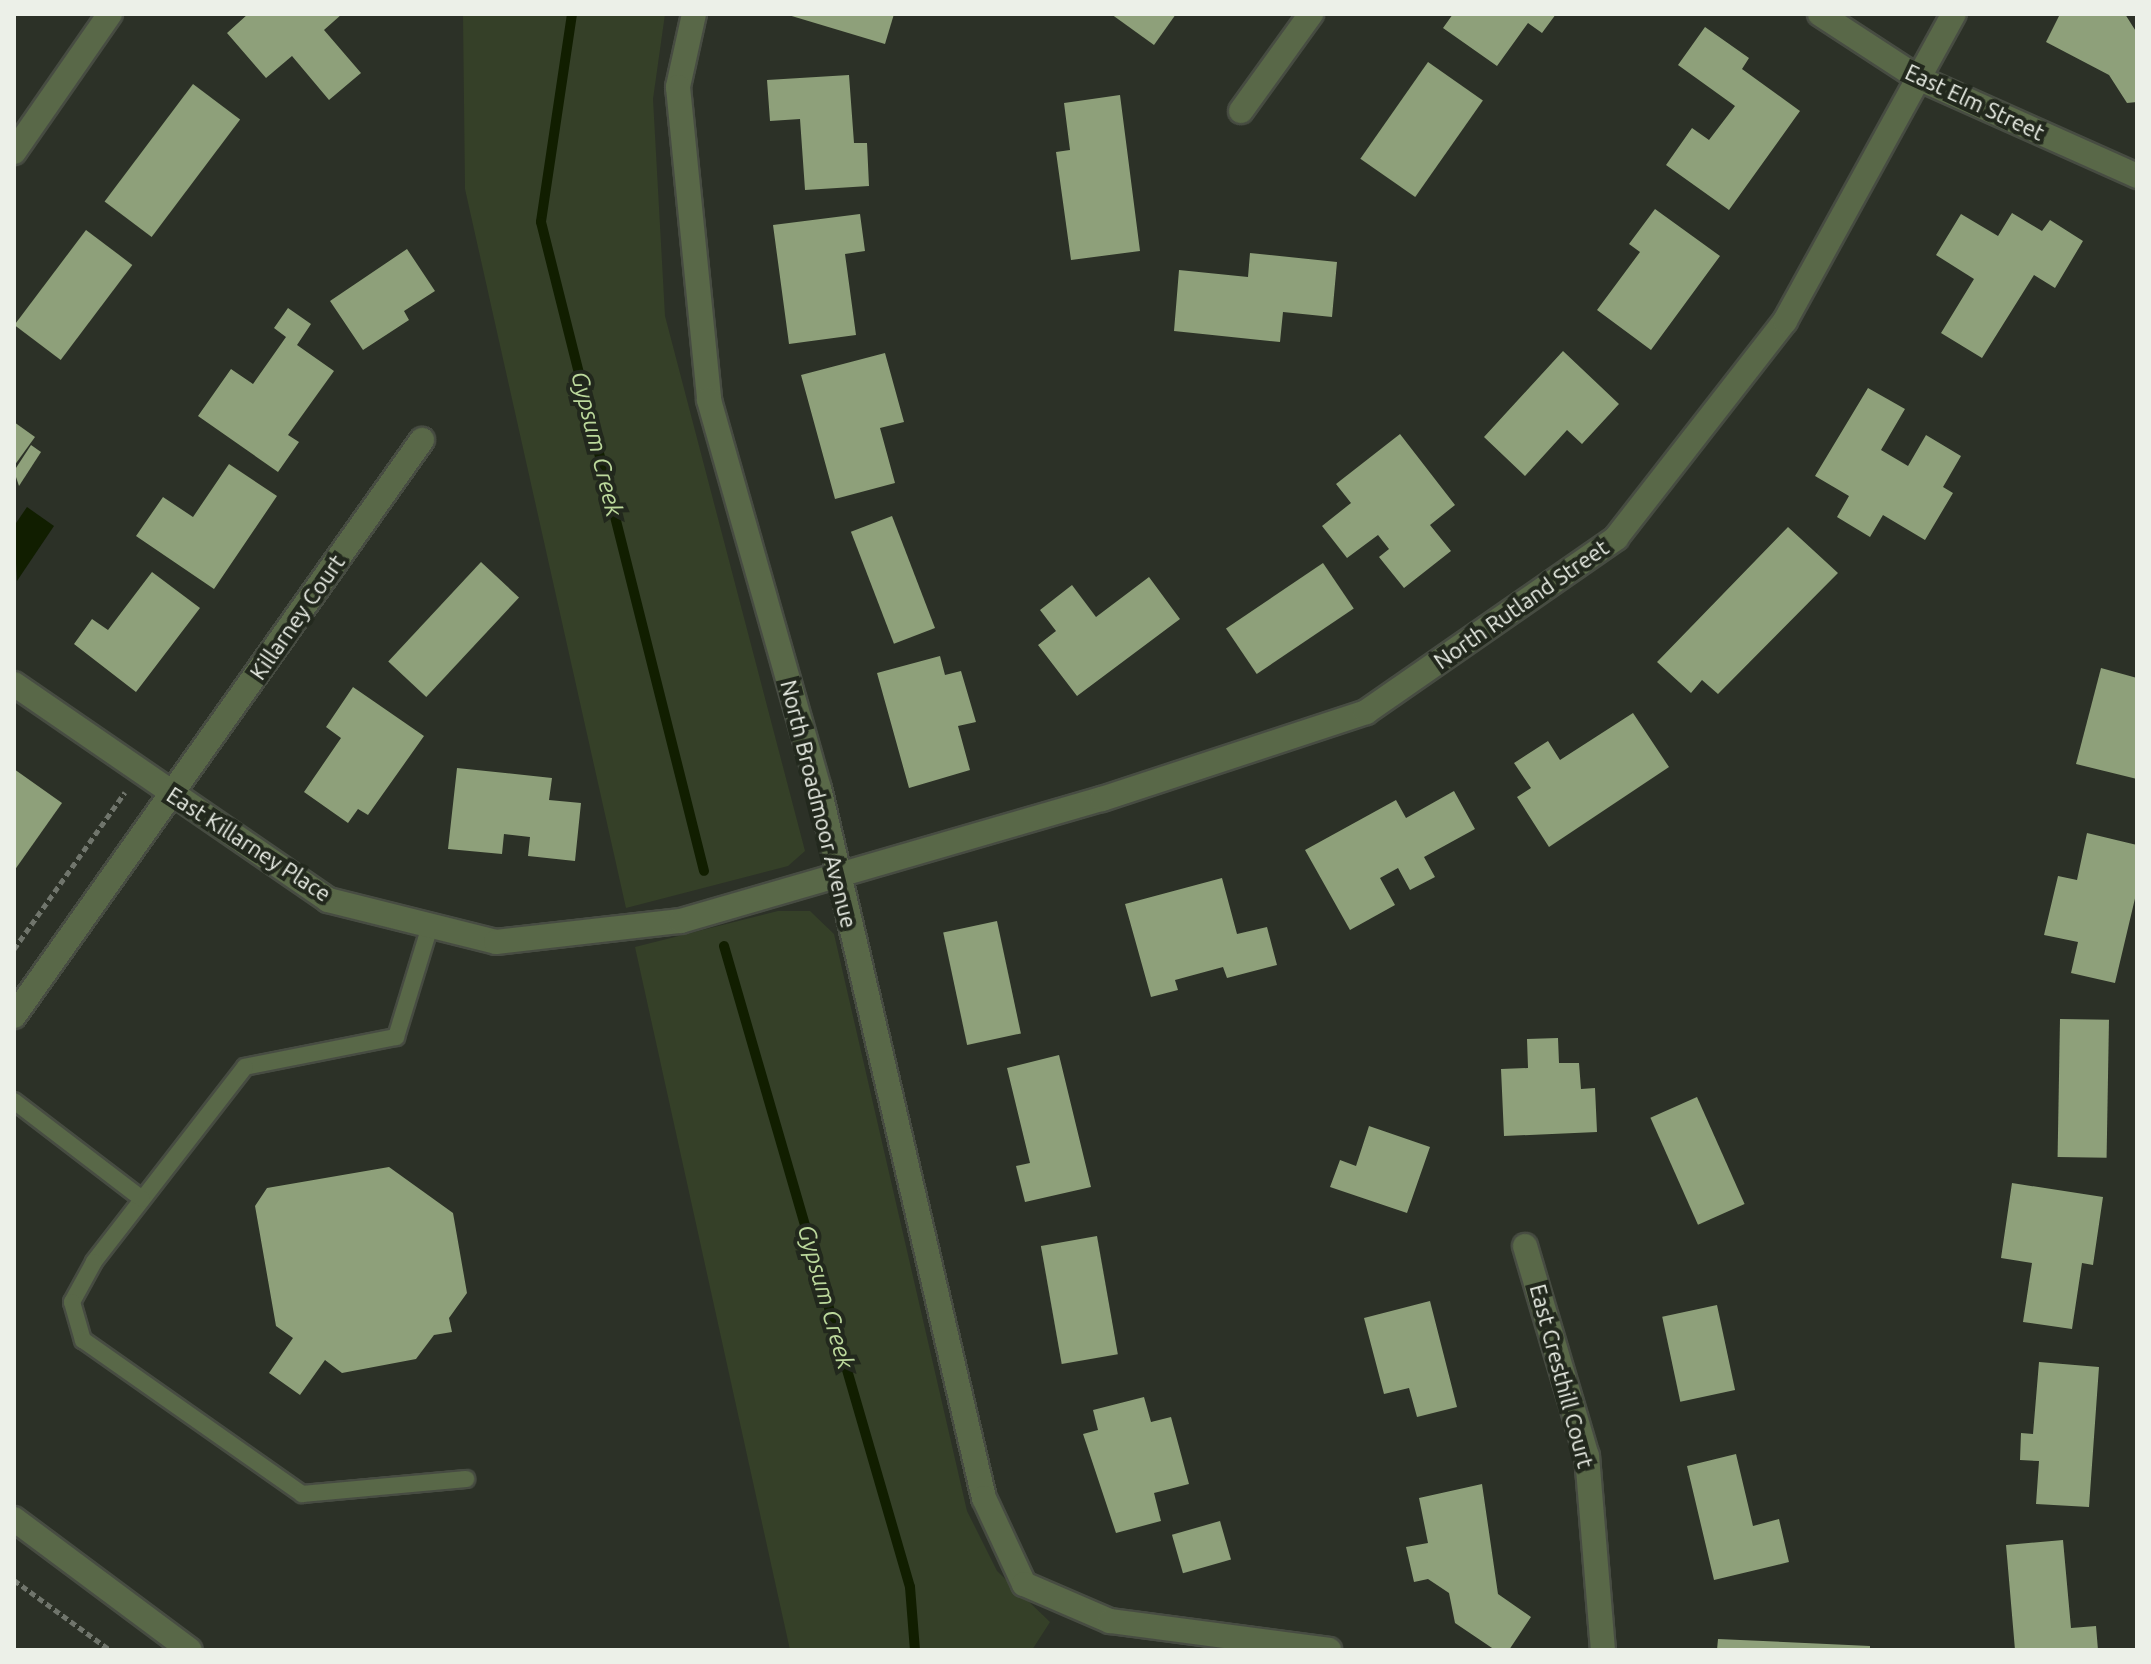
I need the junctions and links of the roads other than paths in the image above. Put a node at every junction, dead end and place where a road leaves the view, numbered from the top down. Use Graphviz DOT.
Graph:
graph roads {
  1 [pos="110,14"];
  2 [pos="694,14"];
  3 [pos="1311,14"];
  4 [pos="1820,14"];
  5 [pos="1954,14"];
  6 [pos="1918,78"];
  7 [pos="1241,111"];
  8 [pos="14,152"];
  9 [pos="2137,176"];
  10 [pos="422,440"];
  11 [pos="14,684"];
  12 [pos="171,794"];
  13 [pos="839,873"];
  14 [pos="430,926"];
  15 [pos="14,1016"];
  16 [pos="14,1101"];
  17 [pos="142,1199"];
  18 [pos="1525,1246"];
  19 [pos="466,1479"];
  20 [pos="14,1519"];
  21 [pos="190,1650"];
  22 [pos="1329,1650"];
  23 [pos="1603,1650"];
  1 -- 8 [label="street"];
  2 -- 13 [label="street, North Broadmoor Avenue"];
  3 -- 7 [label="street"];
  4 -- 6 [label="street, East Elm Street"];
  5 -- 6 [label="street, North Rutland Street"];
  6 -- 9 [label="street, East Elm Street"];
  6 -- 13 [label="street, North Rutland Street"];
  10 -- 12 [label="street, Killarney Court"];
  11 -- 12 [label="street, East Killarney Place"];
  12 -- 14 [label="street, East Killarney Place"];
  12 -- 15 [label="street, Killarney Court"];
  13 -- 14 [label="street, East Killarney Place"];
  13 -- 22 [label="street, North Broadmoor Avenue"];
  14 -- 17 [label="lane"];
  16 -- 17 [label="lane"];
  17 -- 19 [label="lane"];
  18 -- 23 [label="street, East Cresthill Court"];
  20 -- 21 [label="street"];
}
